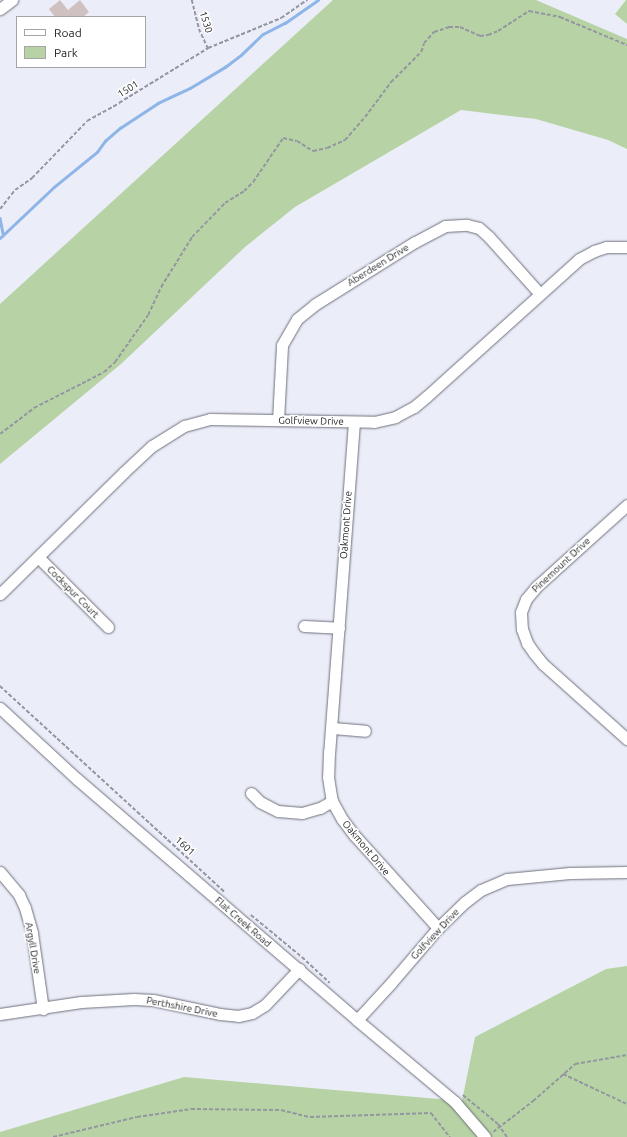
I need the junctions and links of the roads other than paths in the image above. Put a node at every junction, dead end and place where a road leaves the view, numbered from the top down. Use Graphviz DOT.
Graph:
graph roads {
  1 [pos="12,0"];
  2 [pos="0,9"];
  3 [pos="627,246"];
  4 [pos="540,294"];
  5 [pos="278,420"];
  6 [pos="354,422"];
  7 [pos="627,505"];
  8 [pos="38,557"];
  9 [pos="0,594"];
  10 [pos="304,626"];
  11 [pos="108,627"];
  12 [pos="339,628"];
  13 [pos="0,708"];
  14 [pos="333,728"];
  15 [pos="365,731"];
  16 [pos="627,739"];
  17 [pos="251,794"];
  18 [pos="332,801"];
  19 [pos="0,872"];
  20 [pos="627,872"];
  21 [pos="438,928"];
  22 [pos="299,969"];
  23 [pos="43,1009"];
  24 [pos="0,1014"];
  25 [pos="357,1020"];
  26 [pos="485,1137"];
  1 -- 2 [label="street"];
  3 -- 4 [label="street, Golfview Drive"];
  4 -- 5 [label="street, Aberdeen Drive"];
  4 -- 6 [label="street, Golfview Drive"];
  5 -- 6 [label="street, Golfview Drive"];
  5 -- 8 [label="street, Golfview Drive"];
  6 -- 12 [label="street, Oakmont Drive"];
  7 -- 16 [label="street, Pinemount Drive"];
  8 -- 9 [label="street, Golfview Drive"];
  8 -- 11 [label="street, Cockspur Court"];
  10 -- 12 [label="street"];
  12 -- 14 [label="street, Oakmont Drive"];
  13 -- 22 [label="street, Flat Creek Road"];
  14 -- 15 [label="street"];
  14 -- 18 [label="street, Oakmont Drive"];
  17 -- 18 [label="street"];
  18 -- 21 [label="street, Oakmont Drive"];
  19 -- 23 [label="street, Argyll Drive"];
  20 -- 21 [label="street, Golfview Drive"];
  21 -- 25 [label="street, Golfview Drive"];
  22 -- 23 [label="street, Perthshire Drive"];
  22 -- 25 [label="street, Flat Creek Road"];
  23 -- 24 [label="street, Perthshire Drive"];
  25 -- 26 [label="street, Flat Creek Road"];
}
